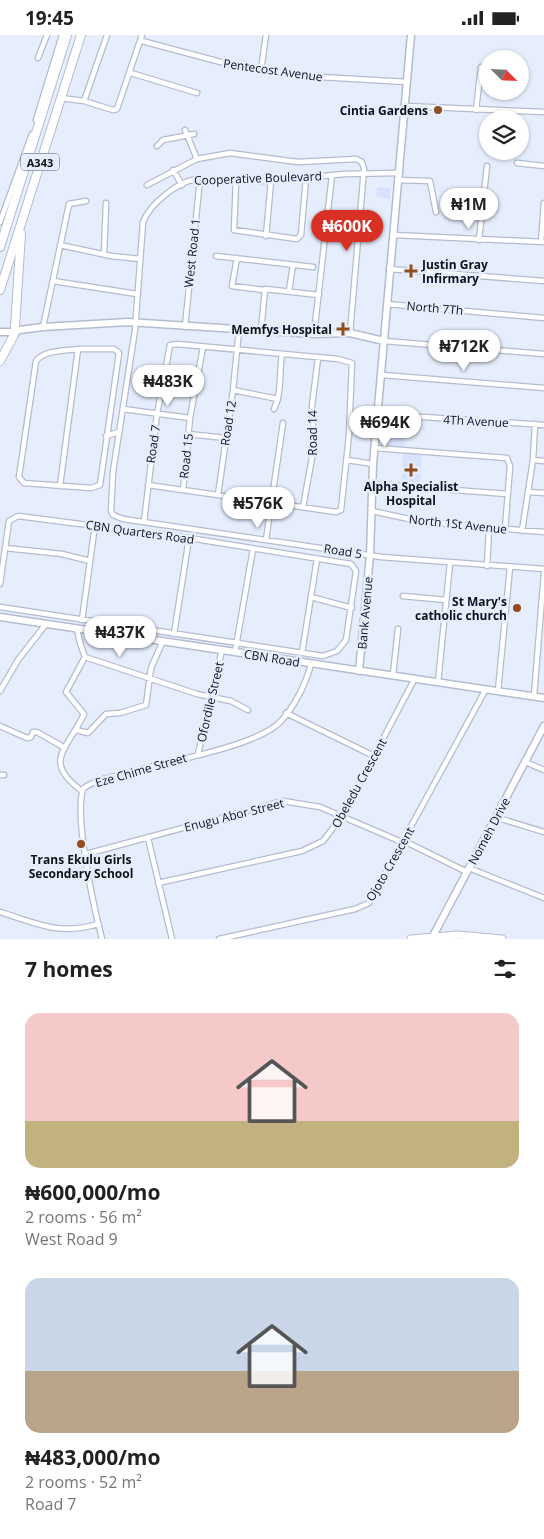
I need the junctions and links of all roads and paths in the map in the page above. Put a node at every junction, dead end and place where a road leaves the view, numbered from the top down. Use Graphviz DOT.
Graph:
graph roads {
  1 [pos="47,35"];
  2 [pos="62,35"];
  3 [pos="68,35"];
  4 [pos="81,35"];
  5 [pos="107,35"];
  6 [pos="266,35"];
  7 [pos="411,35"];
  8 [pos="142,38"];
  9 [pos="38,58"];
  10 [pos="261,70"];
  11 [pos="130,73"];
  12 [pos="407,83"];
  13 [pos="479,84"];
  14 [pos="197,93"];
  15 [pos="61,98"];
  16 [pos="84,101"];
  17 [pos="405,106"];
  18 [pos="476,110"];
  19 [pos="544,113"];
  20 [pos="185,130"];
  21 [pos="194,134"];
  22 [pos="188,136"];
  23 [pos="157,146"];
  24 [pos="196,159"];
  25 [pos="517,163"];
  26 [pos="487,166"];
  27 [pos="544,166"];
  28 [pos="173,170"];
  29 [pos="364,173"];
  30 [pos="332,175"];
  31 [pos="400,177"];
  32 [pos="306,178"];
  33 [pos="200,179"];
  34 [pos="236,180"];
  35 [pos="271,181"];
  36 [pos="147,185"];
  37 [pos="182,185"];
  38 [pos="86,201"];
  39 [pos="106,203"];
  40 [pos="544,203"];
  41 [pos="26,206"];
  42 [pos="436,212"];
  43 [pos="4,222"];
  44 [pos="0,235"];
  45 [pos="266,235"];
  46 [pos="394,235"];
  47 [pos="478,240"];
  48 [pos="543,242"];
  49 [pos="60,245"];
  50 [pos="0,247"];
  51 [pos="104,254"];
  52 [pos="216,256"];
  53 [pos="237,258"];
  54 [pos="140,259"];
  55 [pos="293,265"];
  56 [pos="314,267"];
  57 [pos="389,269"];
  58 [pos="53,281"];
  59 [pos="544,281"];
  60 [pos="0,290"];
  61 [pos="264,290"];
  62 [pos="290,291"];
  63 [pos="137,294"];
  64 [pos="319,295"];
  65 [pos="387,304"];
  66 [pos="544,318"];
  67 [pos="136,323"];
  68 [pos="43,327"];
  69 [pos="185,327"];
  70 [pos="239,330"];
  71 [pos="15,331"];
  72 [pos="261,331"];
  73 [pos="1,332"];
  74 [pos="350,333"];
  75 [pos="314,334"];
  76 [pos="384,341"];
  77 [pos="203,347"];
  78 [pos="78,349"];
  79 [pos="238,350"];
  80 [pos="282,354"];
  81 [pos="544,355"];
  82 [pos="318,358"];
  83 [pos="0,361"];
  84 [pos="382,375"];
  85 [pos="544,388"];
  86 [pos="233,390"];
  87 [pos="278,399"];
  88 [pos="123,409"];
  89 [pos="274,409"];
  90 [pos="378,413"];
  91 [pos="157,414"];
  92 [pos="190,420"];
  93 [pos="283,423"];
  94 [pos="535,424"];
  95 [pos="544,425"];
  96 [pos="119,432"];
  97 [pos="188,434"];
  98 [pos="106,436"];
  99 [pos="226,437"];
  100 [pos="375,448"];
  101 [pos="533,460"];
  102 [pos="347,461"];
  103 [pos="544,461"];
  104 [pos="373,464"];
  105 [pos="373,484"];
  106 [pos="148,485"];
  107 [pos="60,486"];
  108 [pos="183,490"];
  109 [pos="528,492"];
  110 [pos="544,493"];
  111 [pos="508,494"];
  112 [pos="218,495"];
  113 [pos="272,503"];
  114 [pos="303,507"];
  115 [pos="372,511"];
  116 [pos="144,522"];
  117 [pos="95,525"];
  118 [pos="489,529"];
  119 [pos="505,530"];
  120 [pos="522,531"];
  121 [pos="544,532"];
  122 [pos="189,538"];
  123 [pos="266,540"];
  124 [pos="5,548"];
  125 [pos="253,549"];
  126 [pos="370,555"];
  127 [pos="317,559"];
  128 [pos="90,561"];
  129 [pos="450,563"];
  130 [pos="487,566"];
  131 [pos="510,567"];
  132 [pos="544,569"];
  133 [pos="544,573"];
  134 [pos="0,584"];
  135 [pos="403,596"];
  136 [pos="311,597"];
  137 [pos="446,600"];
  138 [pos="0,607"];
  139 [pos="352,608"];
  140 [pos="0,617"];
  141 [pos="82,620"];
  142 [pos="46,624"];
  143 [pos="77,629"];
  144 [pos="398,629"];
  145 [pos="174,634"];
  146 [pos="163,641"];
  147 [pos="236,643"];
  148 [pos="222,650"];
  149 [pos="235,652"];
  150 [pos="302,653"];
  151 [pos="85,657"];
  152 [pos="311,664"];
  153 [pos="360,671"];
  154 [pos="393,675"];
  155 [pos="150,677"];
  156 [pos="415,679"];
  157 [pos="438,682"];
  158 [pos="486,689"];
  159 [pos="0,691"];
  160 [pos="498,691"];
  161 [pos="212,697"];
  162 [pos="534,697"];
  163 [pos="544,698"];
  164 [pos="248,710"];
  165 [pos="286,713"];
  166 [pos="0,726"];
  167 [pos="544,726"];
  168 [pos="76,730"];
  169 [pos="65,748"];
  170 [pos="198,754"];
  171 [pos="374,756"];
  172 [pos="525,762"];
  173 [pos="544,770"];
  174 [pos="82,789"];
  175 [pos="344,815"];
  176 [pos="496,817"];
  177 [pos="544,832"];
  178 [pos="148,838"];
  179 [pos="404,842"];
  180 [pos="86,854"];
  181 [pos="468,870"];
  182 [pos="158,883"];
  183 [pos="544,898"];
  184 [pos="0,913"];
  185 [pos="98,924"];
  186 [pos="430,937"];
  187 [pos="459,937"];
  188 [pos="490,938"];
  189 [pos="102,939"];
  190 [pos="172,939"];
  191 [pos="219,939"];
  192 [pos="411,939"];
  193 [pos="415,939"];
  194 [pos="502,939"];
  1 -- 9 [label="street"];
  2 -- 43 [label="street"];
  3 -- 43 [label="highway, A343"];
  4 -- 15 [label="highway, A343"];
  5 -- 16 [label="street"];
  6 -- 10 [label="street"];
  7 -- 12 [label="main road, Bank Avenue"];
  8 -- 10 [label="street, Pentecost Avenue"];
  8 -- 11 [label="street"];
  10 -- 12 [label="street, Pentecost Avenue"];
  11 -- 14 [label="street"];
  11 -- 16 [label="street"];
  12 -- 17 [label="main road, Bank Avenue"];
  13 -- 18 [label="street"];
  15 -- 16 [label="street"];
  15 -- 41 [label="highway, A343"];
  17 -- 18 [label="street"];
  17 -- 31 [label="main road, Bank Avenue"];
  18 -- 19 [label="street"];
  20 -- 22 [label="street"];
  21 -- 22 [label="street"];
  22 -- 23 [label="street"];
  22 -- 24 [label="street"];
  24 -- 28 [label="street"];
  24 -- 29 [label="street"];
  25 -- 27 [label="street"];
  26 -- 47 [label="street"];
  28 -- 36 [label="street"];
  28 -- 37 [label="street"];
  29 -- 30 [label="street, Cooperative Boulevard"];
  29 -- 31 [label="street, Cooperative Boulevard"];
  29 -- 74 [label="street"];
  30 -- 32 [label="street, Cooperative Boulevard"];
  30 -- 64 [label="street"];
  31 -- 42 [label="street, Cooperative Boulevard"];
  31 -- 46 [label="main road, Bank Avenue"];
  32 -- 35 [label="street, Cooperative Boulevard"];
  32 -- 45 [label="street"];
  33 -- 34 [label="street, Cooperative Boulevard"];
  33 -- 37 [label="street, Cooperative Boulevard"];
  33 -- 69 [label="street, West Road 1"];
  34 -- 35 [label="street, Cooperative Boulevard"];
  34 -- 45 [label="street"];
  35 -- 45 [label="street"];
  37 -- 54 [label="street, Cooperative Boulevard"];
  38 -- 49 [label="street"];
  39 -- 51 [label="street"];
  40 -- 48 [label="street"];
  41 -- 60 [label="highway, A343"];
  41 -- 71 [label="highway"];
  43 -- 44 [label="highway"];
  43 -- 50 [label="highway, A343"];
  46 -- 47 [label="street"];
  46 -- 57 [label="main road, Bank Avenue"];
  47 -- 48 [label="street"];
  49 -- 51 [label="street"];
  49 -- 58 [label="street"];
  51 -- 54 [label="street"];
  52 -- 53 [label="street"];
  53 -- 55 [label="street"];
  53 -- 61 [label="street"];
  54 -- 63 [label="street, Cooperative Boulevard"];
  55 -- 56 [label="street"];
  55 -- 62 [label="street"];
  57 -- 59 [label="street"];
  57 -- 65 [label="main road, Bank Avenue"];
  58 -- 63 [label="street"];
  58 -- 68 [label="street"];
  61 -- 62 [label="street"];
  61 -- 72 [label="street"];
  62 -- 64 [label="street"];
  63 -- 67 [label="street, Cooperative Boulevard"];
  64 -- 75 [label="street"];
  65 -- 66 [label="street, North 7Th"];
  65 -- 76 [label="main road, Bank Avenue"];
  67 -- 68 [label="main road"];
  67 -- 69 [label="main road"];
  67 -- 88 [label="street, Cooperative Boulevard"];
  68 -- 71 [label="main road"];
  69 -- 70 [label="main road"];
  70 -- 72 [label="main road"];
  70 -- 79 [label="street, Road 12"];
  71 -- 73 [label="main road"];
  71 -- 83 [label="highway"];
  72 -- 75 [label="main road"];
  74 -- 75 [label="main road"];
  74 -- 76 [label="main road"];
  76 -- 81 [label="street"];
  76 -- 84 [label="main road, Bank Avenue"];
  77 -- 79 [label="street, Road 7"];
  77 -- 91 [label="street, Road 7"];
  77 -- 92 [label="street, Road 15"];
  78 -- 98 [label="street"];
  78 -- 107 [label="street"];
  78 -- 107 [label="street"];
  79 -- 80 [label="street, Road 7"];
  79 -- 86 [label="street, Road 12"];
  80 -- 82 [label="street, Road 7"];
  80 -- 87 [label="street"];
  82 -- 102 [label="street, Road 7"];
  82 -- 114 [label="street, Road 14"];
  84 -- 85 [label="street"];
  84 -- 90 [label="main road, Bank Avenue"];
  86 -- 87 [label="street"];
  86 -- 99 [label="street, Road 12"];
  87 -- 89 [label="street"];
  88 -- 91 [label="street"];
  88 -- 96 [label="street, Cooperative Boulevard"];
  90 -- 94 [label="street, 4Th Avenue"];
  90 -- 100 [label="main road, Bank Avenue"];
  91 -- 92 [label="street"];
  91 -- 106 [label="street, Road 7"];
  92 -- 97 [label="street, Road 15"];
  93 -- 113 [label="street"];
  94 -- 95 [label="street, 4Th Avenue"];
  94 -- 101 [label="street"];
  96 -- 98 [label="street"];
  96 -- 116 [label="street, Road 5"];
  97 -- 99 [label="street"];
  97 -- 108 [label="street, Road 15"];
  98 -- 107 [label="street"];
  99 -- 112 [label="street, Road 12"];
  100 -- 104 [label="main road, Bank Avenue"];
  100 -- 111 [label="street"];
  101 -- 103 [label="street"];
  101 -- 109 [label="street"];
  102 -- 104 [label="street"];
  102 -- 114 [label="street"];
  104 -- 105 [label="main road, Bank Avenue"];
  105 -- 111 [label="street"];
  105 -- 115 [label="main road, Bank Avenue"];
  106 -- 108 [label="street"];
  106 -- 116 [label="street, Road 7"];
  108 -- 112 [label="street"];
  109 -- 110 [label="street"];
  109 -- 120 [label="street"];
  111 -- 119 [label="street"];
  112 -- 113 [label="street"];
  113 -- 114 [label="street"];
  113 -- 123 [label="street"];
  115 -- 118 [label="street, North 1St Avenue"];
  115 -- 126 [label="main road, Bank Avenue"];
  116 -- 123 [label="street, Road 5"];
  117 -- 122 [label="street, CBN Quarters Road"];
  117 -- 124 [label="street, CBN Quarters Road"];
  117 -- 128 [label="street"];
  118 -- 119 [label="street, North 1St Avenue"];
  118 -- 130 [label="street"];
  119 -- 120 [label="street, North 1St Avenue"];
  120 -- 121 [label="street, North 1St Avenue"];
  122 -- 125 [label="street, CBN Quarters Road"];
  122 -- 145 [label="street"];
  123 -- 126 [label="street, Road 5"];
  124 -- 128 [label="street"];
  124 -- 134 [label="street, CBN Quarters Road"];
  125 -- 127 [label="street, CBN Quarters Road"];
  125 -- 147 [label="street"];
  126 -- 129 [label="street, Road 5"];
  126 -- 153 [label="main road, Bank Avenue"];
  127 -- 136 [label="street"];
  127 -- 139 [label="street, CBN Quarters Road"];
  128 -- 141 [label="street"];
  129 -- 130 [label="street, Road 5"];
  129 -- 137 [label="street"];
  130 -- 131 [label="street, Road 5"];
  131 -- 132 [label="street, Road 5"];
  131 -- 160 [label="street"];
  133 -- 162 [label="street"];
  135 -- 137 [label="street"];
  136 -- 139 [label="street"];
  136 -- 150 [label="street"];
  137 -- 157 [label="street"];
  138 -- 141 [label="street, CBN Quarters Road"];
  139 -- 150 [label="street, CBN Quarters Road"];
  140 -- 142 [label="main road, CBN Road"];
  141 -- 145 [label="street, CBN Quarters Road"];
  142 -- 143 [label="main road, CBN Road"];
  142 -- 159 [label="street"];
  143 -- 146 [label="main road, CBN Road"];
  143 -- 151 [label="street"];
  144 -- 154 [label="street"];
  145 -- 147 [label="street, CBN Quarters Road"];
  146 -- 148 [label="main road, CBN Road"];
  146 -- 155 [label="street"];
  147 -- 149 [label="street"];
  147 -- 150 [label="street, CBN Quarters Road"];
  148 -- 149 [label="main road, CBN Road"];
  148 -- 161 [label="street, Ofordile Street"];
  149 -- 152 [label="main road, CBN Road"];
  151 -- 155 [label="street"];
  151 -- 168 [label="street"];
  152 -- 153 [label="main road, CBN Road"];
  152 -- 165 [label="street, Eze Chime Street"];
  153 -- 154 [label="main road, CBN Road"];
  154 -- 156 [label="main road, CBN Road"];
  155 -- 161 [label="street"];
  155 -- 168 [label="street"];
  156 -- 157 [label="main road, CBN Road"];
  156 -- 171 [label="street, Obeledu Crescent"];
  157 -- 158 [label="main road, CBN Road"];
  158 -- 160 [label="main road, CBN Road"];
  158 -- 179 [label="street, Ojoto Crescent"];
  160 -- 162 [label="main road, CBN Road"];
  161 -- 164 [label="street"];
  161 -- 170 [label="street, Ofordile Street"];
  162 -- 163 [label="main road, CBN Road"];
  165 -- 170 [label="street, Eze Chime Street"];
  165 -- 171 [label="street"];
  166 -- 169 [label="street"];
  167 -- 172 [label="main road, Nomeh Drive"];
  168 -- 169 [label="street"];
  169 -- 174 [label="street"];
  170 -- 174 [label="street, Eze Chime Street"];
  171 -- 175 [label="street, Obeledu Crescent"];
  172 -- 173 [label="street"];
  172 -- 176 [label="main road, Nomeh Drive"];
  174 -- 180 [label="street, Eze Chime Street"];
  175 -- 178 [label="street, Enugu Abor Street"];
  175 -- 179 [label="street, Enugu Abor Street"];
  175 -- 182 [label="street, Obeledu Crescent"];
  176 -- 177 [label="street"];
  176 -- 181 [label="main road, Nomeh Drive"];
  178 -- 180 [label="street, Enugu Abor Street"];
  178 -- 182 [label="street"];
  179 -- 181 [label="street, Enugu Abor Street"];
  179 -- 191 [label="street, Ojoto Crescent"];
  180 -- 185 [label="street, Eze Chime Street"];
  181 -- 183 [label="street, Enugu Abor Street"];
  181 -- 186 [label="main road, Nomeh Drive"];
  182 -- 190 [label="street"];
  184 -- 185 [label="street"];
  185 -- 189 [label="street, Eze Chime Street"];
  186 -- 187 [label="main road"];
  186 -- 193 [label="main road"];
  187 -- 188 [label="main road"];
  188 -- 194 [label="main road"];
  192 -- 193 [label="main road"];
}
